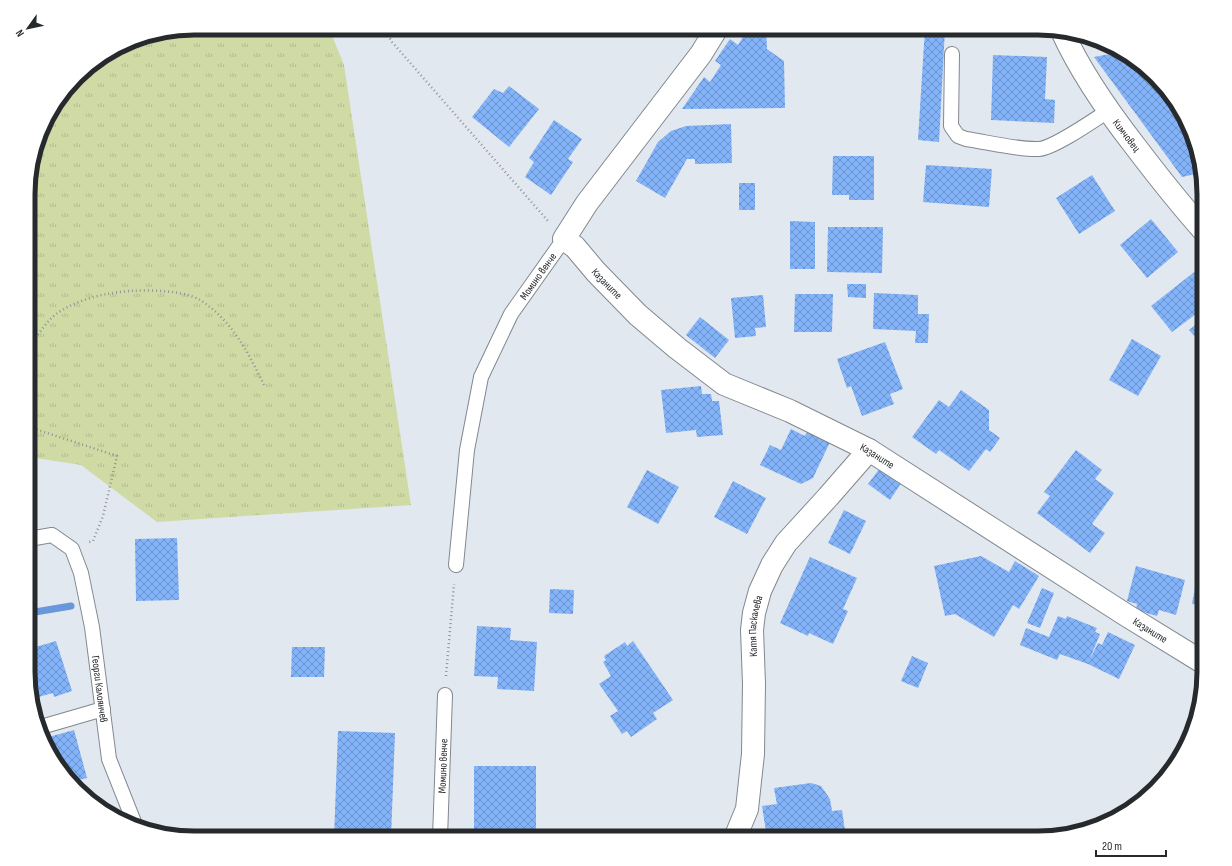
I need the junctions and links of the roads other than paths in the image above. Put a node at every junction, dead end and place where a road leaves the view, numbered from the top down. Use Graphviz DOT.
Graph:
graph roads {
  1 [pos="712,35"];
  2 [pos="1065,37"];
  3 [pos="952,54"];
  4 [pos="1108,111"];
  5 [pos="1197,224"];
  6 [pos="564,239"];
  7 [pos="869,450"];
  8 [pos="35,538"];
  9 [pos="456,565"];
  10 [pos="1197,659"];
  11 [pos="444,695"];
  12 [pos="103,709"];
  13 [pos="45,727"];
  14 [pos="133,819"];
  15 [pos="440,831"];
  16 [pos="738,831"];
  1 -- 6 [label="street, Момино венче"];
  2 -- 4 [label="street, Кимчовец"];
  3 -- 4 [label="lane"];
  4 -- 5 [label="street, Кимчовец"];
  6 -- 7 [label="street, Казаните"];
  6 -- 9 [label="lane, Момино венче"];
  7 -- 10 [label="street, Казаните"];
  7 -- 16 [label="street, Катя Паскалева"];
  8 -- 12 [label="lane, Георги Калоянчев"];
  11 -- 15 [label="lane, Момино венче"];
  12 -- 13 [label="lane"];
  12 -- 14 [label="lane, Георги Калоянчев"];
}
